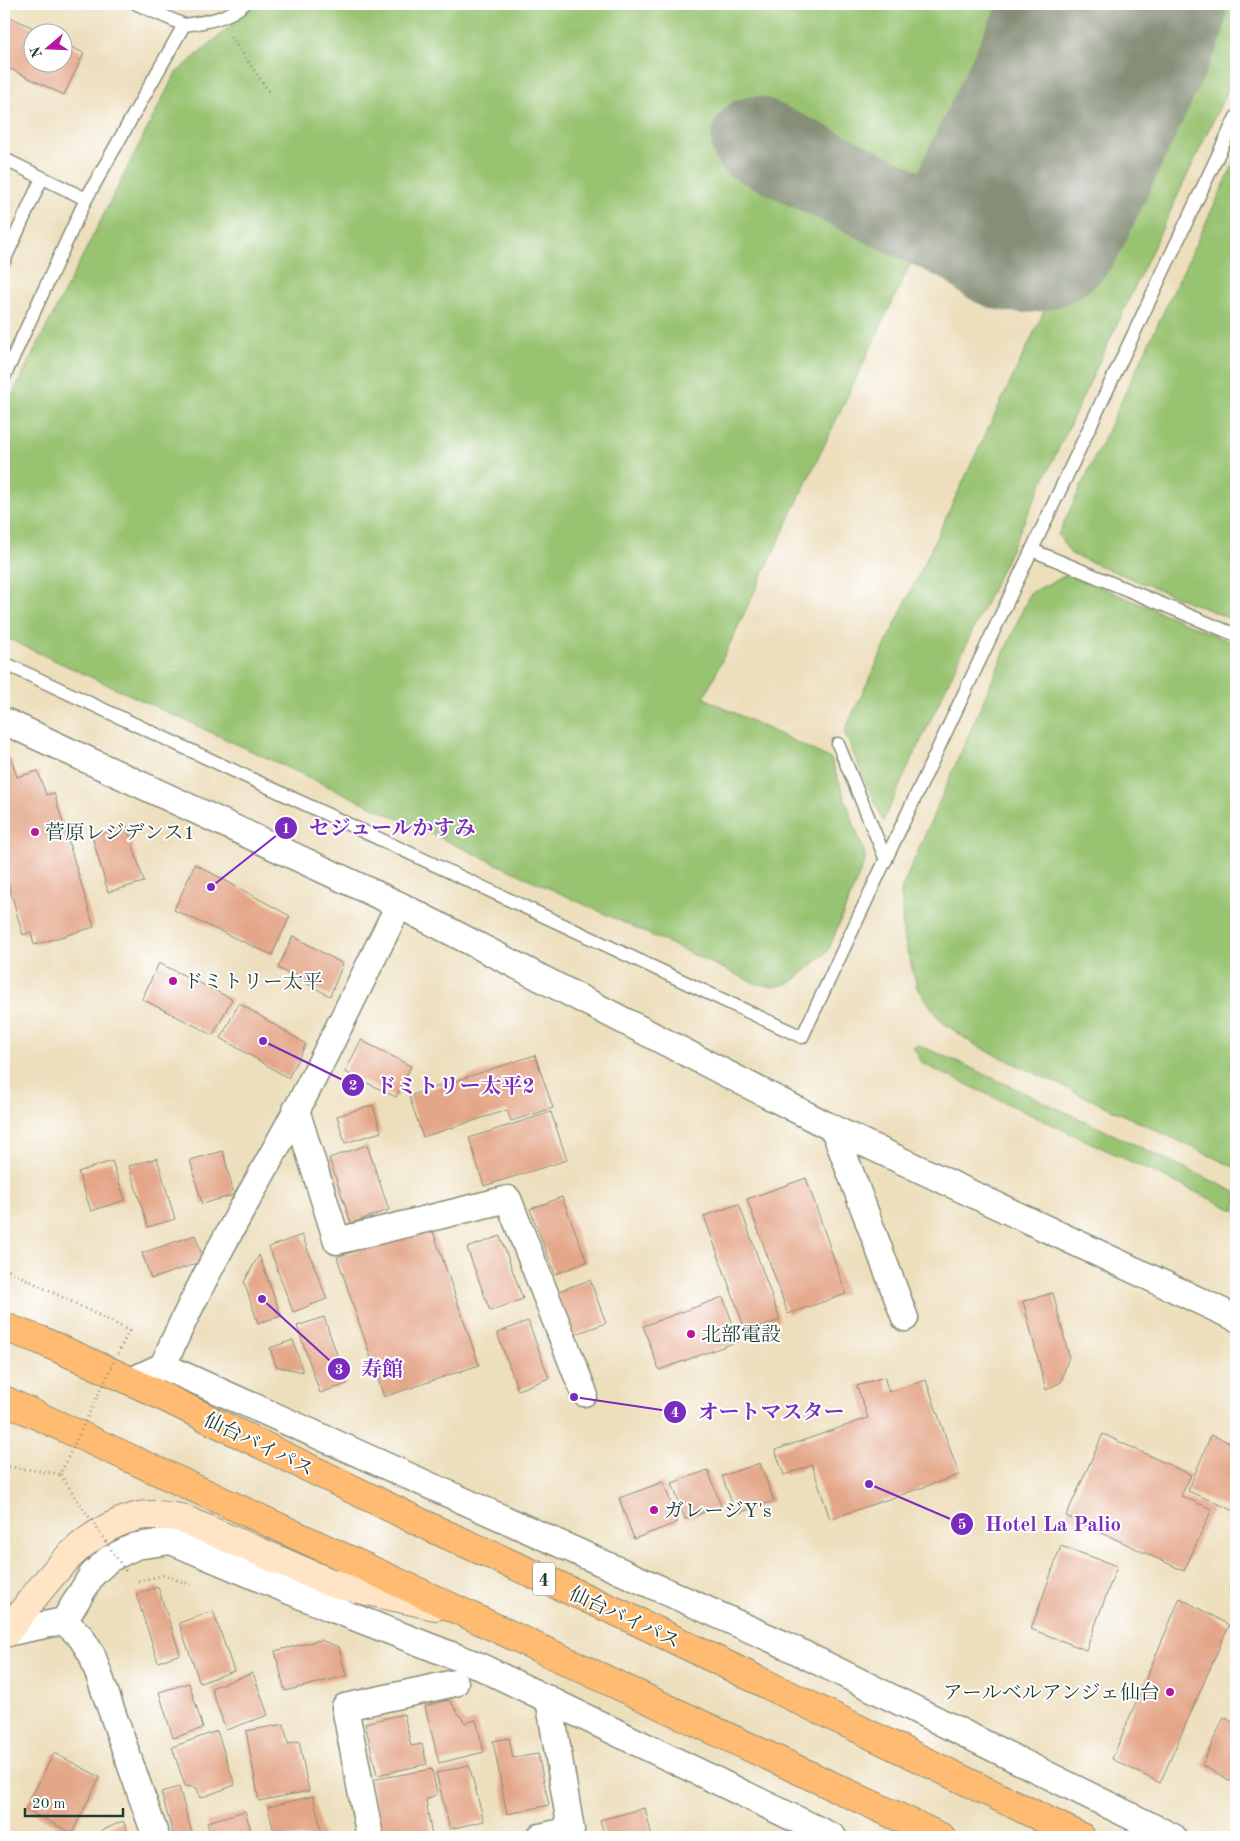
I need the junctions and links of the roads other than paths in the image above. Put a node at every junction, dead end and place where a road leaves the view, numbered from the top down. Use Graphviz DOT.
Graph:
graph roads {
  1 [pos="137,4"];
  2 [pos="244,4"];
  3 [pos="184,25"];
  4 [pos="1236,117"];
  5 [pos="4,160"];
  6 [pos="42,178"];
  7 [pos="86,199"];
  8 [pos="4,260"];
  9 [pos="4,376"];
  10 [pos="1032,550"];
  11 [pos="1236,635"];
  12 [pos="4,663"];
  13 [pos="4,721"];
  14 [pos="838,744"];
  15 [pos="886,860"];
  16 [pos="399,905"];
  17 [pos="296,1110"];
  18 [pos="834,1129"];
  19 [pos="905,1318"];
  20 [pos="1236,1318"];
  21 [pos="4,1327"];
  22 [pos="163,1366"];
  23 [pos="131,1381"];
  24 [pos="584,1393"];
  25 [pos="4,1400"];
  26 [pos="462,1612"];
  27 [pos="64,1621"];
  28 [pos="4,1632"];
  29 [pos="455,1683"];
  30 [pos="549,1700"];
  31 [pos="156,1837"];
  32 [pos="370,1837"];
  33 [pos="540,1837"];
  34 [pos="833,1837"];
  35 [pos="941,1837"];
  36 [pos="1081,1837"];
  37 [pos="1173,1837"];
  1 -- 3 [label="lane"];
  2 -- 3 [label="lane"];
  3 -- 7 [label="lane"];
  4 -- 10 [label="lane"];
  5 -- 6 [label="lane"];
  6 -- 7 [label="lane"];
  6 -- 8 [label="lane"];
  7 -- 9 [label="lane"];
  10 -- 11 [label="lane"];
  10 -- 15 [label="lane"];
  12 -- 15 [label="lane"];
  13 -- 16 [label="street"];
  14 -- 15 [label="lane"];
  16 -- 17 [label="street"];
  16 -- 18 [label="street"];
  17 -- 22 [label="street"];
  17 -- 24 [label="street"];
  18 -- 19 [label="street"];
  18 -- 20 [label="street"];
  21 -- 23 [label="highway, 仙台バイパス / 4"];
  22 -- 23 [label="street"];
  22 -- 37 [label="street"];
  23 -- 36 [label="highway, 仙台バイパス / 4"];
  25 -- 26 [label="highway"];
  26 -- 28 [label="street"];
  26 -- 35 [label="highway"];
  27 -- 28 [label="street"];
  27 -- 30 [label="street"];
  27 -- 31 [label="street"];
  29 -- 32 [label="street"];
  30 -- 33 [label="street"];
  30 -- 34 [label="street"];
}
